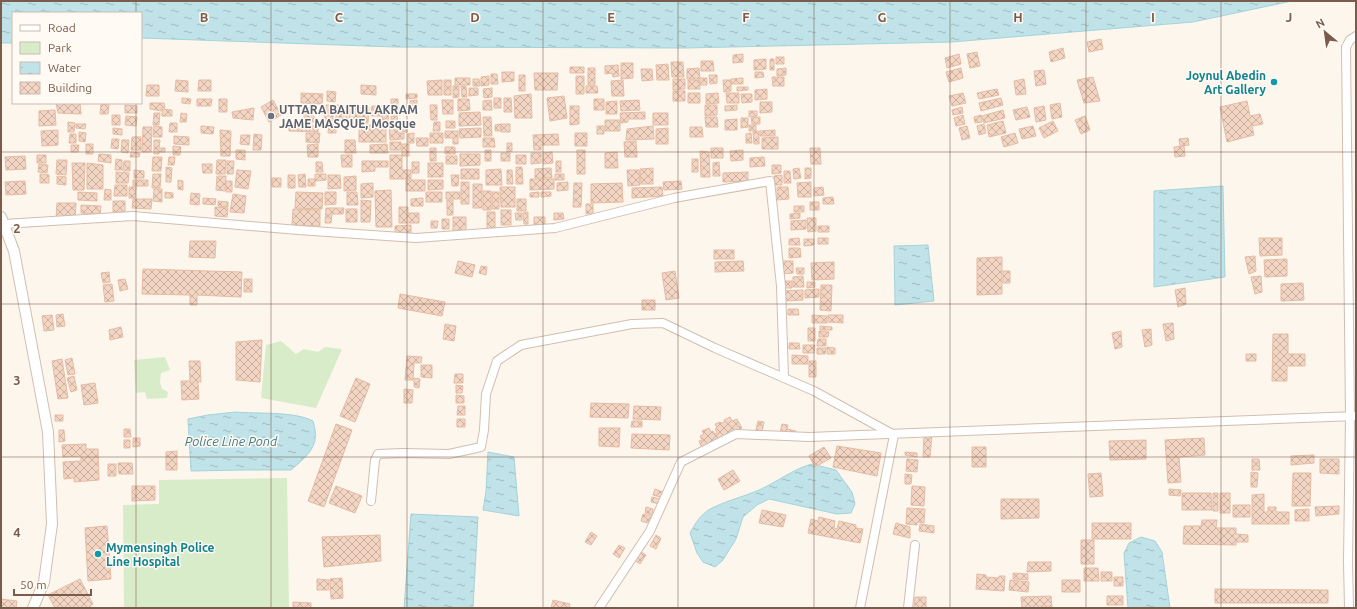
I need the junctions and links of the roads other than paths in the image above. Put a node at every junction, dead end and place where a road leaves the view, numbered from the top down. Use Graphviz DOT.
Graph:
graph roads {
  1 [pos="1356,36"];
  2 [pos="2,220"];
  3 [pos="1352,274"];
  4 [pos="784,378"];
  5 [pos="1353,417"];
  6 [pos="894,435"];
  7 [pos="372,501"];
  8 [pos="915,545"];
  9 [pos="33,608"];
  10 [pos="599,608"];
  11 [pos="860,608"];
  12 [pos="908,608"];
  13 [pos="1349,608"];
  1 -- 3 [label="street"];
  2 -- 4 [label="street"];
  2 -- 9 [label="street"];
  3 -- 5 [label="street"];
  4 -- 6 [label="street"];
  4 -- 7 [label="street"];
  5 -- 6 [label="street"];
  5 -- 13 [label="street"];
  6 -- 10 [label="street"];
  6 -- 11 [label="street"];
  8 -- 12 [label="street"];
}
